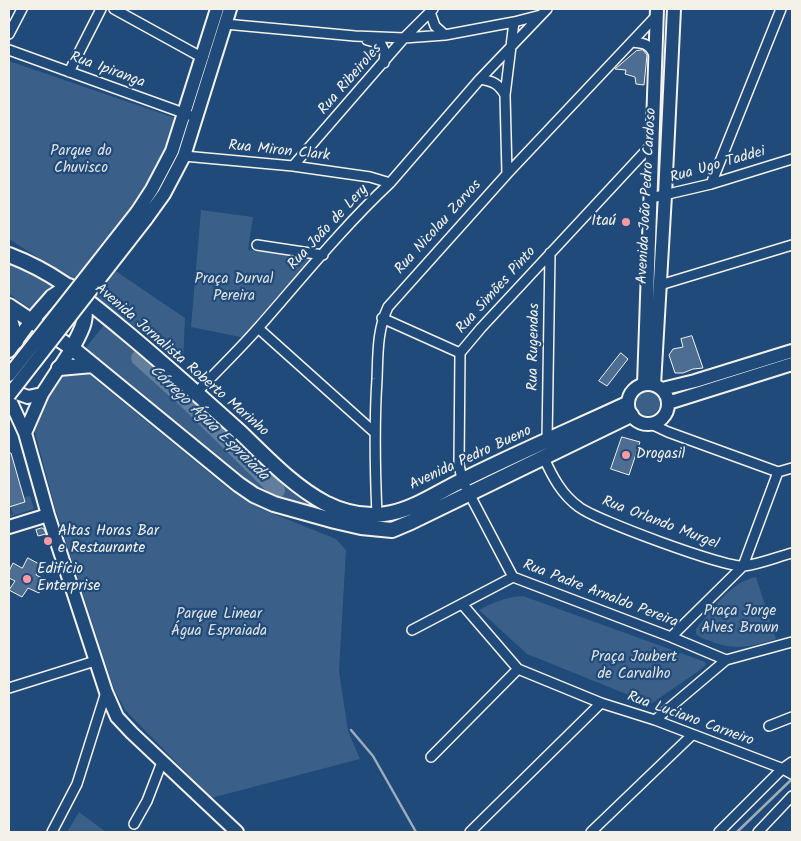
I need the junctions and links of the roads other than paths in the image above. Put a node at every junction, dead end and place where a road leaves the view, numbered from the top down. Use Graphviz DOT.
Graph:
graph roads {
  1 [pos="22,9"];
  2 [pos="100,9"];
  3 [pos="114,9"];
  4 [pos="217,9"];
  5 [pos="230,9"];
  6 [pos="674,9"];
  7 [pos="781,9"];
  8 [pos="432,10"];
  9 [pos="544,12"];
  10 [pos="657,12"];
  11 [pos="514,22"];
  12 [pos="225,24"];
  13 [pos="9,34"];
  14 [pos="446,35"];
  15 [pos="355,36"];
  16 [pos="404,38"];
  17 [pos="632,42"];
  18 [pos="512,45"];
  19 [pos="9,50"];
  20 [pos="655,56"];
  21 [pos="203,58"];
  22 [pos="384,63"];
  23 [pos="69,72"];
  24 [pos="480,79"];
  25 [pos="505,95"];
  26 [pos="190,116"];
  27 [pos="652,144"];
  28 [pos="184,156"];
  29 [pos="792,159"];
  30 [pos="293,166"];
  31 [pos="507,174"];
  32 [pos="370,177"];
  33 [pos="390,183"];
  34 [pos="711,184"];
  35 [pos="665,195"];
  36 [pos="374,198"];
  37 [pos="651,198"];
  38 [pos="141,215"];
  39 [pos="257,245"];
  40 [pos="792,245"];
  41 [pos="550,253"];
  42 [pos="9,255"];
  43 [pos="323,255"];
  44 [pos="660,285"];
  45 [pos="70,286"];
  46 [pos="84,297"];
  47 [pos="9,306"];
  48 [pos="9,316"];
  49 [pos="382,318"];
  50 [pos="31,321"];
  51 [pos="258,328"];
  52 [pos="13,346"];
  53 [pos="72,348"];
  54 [pos="792,351"];
  55 [pos="460,352"];
  56 [pos="792,364"];
  57 [pos="93,365"];
  58 [pos="59,368"];
  59 [pos="9,375"];
  60 [pos="653,386"];
  61 [pos="9,390"];
  62 [pos="196,392"];
  63 [pos="42,394"];
  64 [pos="9,397"];
  65 [pos="668,403"];
  66 [pos="629,409"];
  67 [pos="656,422"];
  68 [pos="374,432"];
  69 [pos="25,433"];
  70 [pos="547,441"];
  71 [pos="544,458"];
  72 [pos="792,468"];
  73 [pos="778,472"];
  74 [pos="462,480"];
  75 [pos="470,494"];
  76 [pos="325,502"];
  77 [pos="48,515"];
  78 [pos="376,515"];
  79 [pos="9,527"];
  80 [pos="792,553"];
  81 [pos="743,566"];
  82 [pos="513,577"];
  83 [pos="462,604"];
  84 [pos="412,630"];
  85 [pos="671,637"];
  86 [pos="792,642"];
  87 [pos="726,660"];
  88 [pos="95,661"];
  89 [pos="518,669"];
  90 [pos="9,688"];
  91 [pos="106,692"];
  92 [pos="601,703"];
  93 [pos="792,717"];
  94 [pos="655,720"];
  95 [pos="770,726"];
  96 [pos="692,735"];
  97 [pos="430,757"];
  98 [pos="162,762"];
  99 [pos="792,762"];
  100 [pos="782,769"];
  101 [pos="792,774"];
  102 [pos="792,796"];
  103 [pos="134,824"];
  104 [pos="52,832"];
  105 [pos="237,832"];
  106 [pos="470,832"];
  107 [pos="591,832"];
  108 [pos="719,832"];
  109 [pos="759,832"];
  1 -- 13 [label="street"];
  2 -- 23 [label="street"];
  3 -- 21 [label="street"];
  4 -- 21 [label="street"];
  5 -- 12 [label="street"];
  6 -- 35 [label="street, Avenida João Pedro Cardoso"];
  7 -- 34 [label="street"];
  8 -- 14 [label="street, Rua Ribeiroles"];
  8 -- 16 [label="street, Rua Ribeiroles"];
  9 -- 11 [label="street"];
  9 -- 18 [label="street, Rua João de Lery"];
  10 -- 17 [label="street, Rua Nicolau Zarvos"];
  10 -- 20 [label="street, Avenida João Pedro Cardoso"];
  11 -- 14 [label="street"];
  11 -- 18 [label="street"];
  12 -- 15 [label="street"];
  12 -- 26 [label="street"];
  14 -- 16 [label="street"];
  15 -- 16 [label="street"];
  15 -- 22 [label="street"];
  16 -- 22 [label="street, Rua Ribeiroles"];
  17 -- 20 [label="street"];
  17 -- 31 [label="street, Rua Nicolau Zarvos"];
  18 -- 24 [label="street, Rua João de Lery"];
  18 -- 25 [label="street"];
  19 -- 23 [label="street, Rua Ipiranga"];
  20 -- 27 [label="street, Avenida João Pedro Cardoso"];
  21 -- 26 [label="street"];
  22 -- 30 [label="street, Rua Ribeiroles"];
  23 -- 26 [label="street, Rua Ipiranga"];
  24 -- 25 [label="street"];
  24 -- 33 [label="street, Rua João de Lery"];
  25 -- 31 [label="street"];
  26 -- 28 [label="street"];
  26 -- 38 [label="street"];
  27 -- 37 [label="street, Avenida João Pedro Cardoso"];
  27 -- 41 [label="street, Rua Simões Pinto"];
  28 -- 30 [label="street, Rua Miron Clark"];
  28 -- 38 [label="street"];
  29 -- 34 [label="street, Rua Ugo Taddei"];
  30 -- 32 [label="street, Rua Miron Clark"];
  31 -- 49 [label="street, Rua Nicolau Zarvos"];
  32 -- 33 [label="street, Rua Miron Clark"];
  32 -- 36 [label="street"];
  33 -- 36 [label="street, Rua João de Lery"];
  34 -- 35 [label="street, Rua Ugo Taddei"];
  35 -- 37 [label="street, Rua Ugo Taddei"];
  35 -- 44 [label="street, Avenida João Pedro Cardoso"];
  36 -- 43 [label="street, Rua João de Lery"];
  37 -- 60 [label="street, Avenida João Pedro Cardoso"];
  38 -- 59 [label="street, bridge"];
  38 -- 64 [label="street, bridge"];
  39 -- 43 [label="street"];
  40 -- 44 [label="street"];
  41 -- 55 [label="street, Rua Simões Pinto"];
  41 -- 70 [label="street, Rua Rugendas"];
  42 -- 45 [label="main road, Avenida Jornalista Roberto Marinho"];
  43 -- 51 [label="street, Rua João de Lery"];
  44 -- 60 [label="street, Avenida João Pedro Cardoso"];
  45 -- 46 [label="main road, Avenida Jornalista Roberto Marinho"];
  45 -- 50 [label="main road"];
  46 -- 53 [label="main road"];
  46 -- 62 [label="main road, Avenida Jornalista Roberto Marinho"];
  47 -- 50 [label="main road"];
  48 -- 52 [label="main road"];
  49 -- 55 [label="street"];
  49 -- 68 [label="street, Rua Nicolau Zarvos"];
  50 -- 52 [label="street"];
  50 -- 53 [label="main road"];
  51 -- 62 [label="street, Rua João de Lery"];
  51 -- 68 [label="street"];
  53 -- 57 [label="main road"];
  53 -- 58 [label="street"];
  54 -- 60 [label="street"];
  55 -- 74 [label="street, Rua Simões Pinto"];
  56 -- 65 [label="street"];
  57 -- 58 [label="main road"];
  57 -- 75 [label="main road, Avenida Pedro Bueno"];
  58 -- 63 [label="street"];
  60 -- 65 [label="street"];
  60 -- 66 [label="street"];
  61 -- 63 [label="street"];
  62 -- 76 [label="main road, Avenida Jornalista Roberto Marinho"];
  63 -- 69 [label="street"];
  64 -- 69 [label="street"];
  65 -- 67 [label="street"];
  66 -- 67 [label="street"];
  66 -- 70 [label="main road, Avenida Pedro Bueno"];
  66 -- 71 [label="main road, Avenida Pedro Bueno"];
  67 -- 73 [label="street"];
  68 -- 78 [label="street, Rua Nicolau Zarvos"];
  69 -- 77 [label="street"];
  70 -- 74 [label="main road, Avenida Pedro Bueno"];
  71 -- 75 [label="main road, Avenida Pedro Bueno"];
  71 -- 81 [label="street, Rua Orlando Murgel"];
  72 -- 73 [label="street"];
  73 -- 81 [label="street"];
  74 -- 75 [label="street, Rua Simões Pinto"];
  74 -- 78 [label="main road, Avenida Pedro Bueno"];
  75 -- 82 [label="street, Rua Padre Arnaldo Pereira"];
  76 -- 78 [label="main road, Avenida Pedro Bueno"];
  77 -- 79 [label="street"];
  77 -- 88 [label="street"];
  80 -- 81 [label="street, Rua Orlando Murgel"];
  81 -- 85 [label="street"];
  82 -- 83 [label="street"];
  82 -- 85 [label="street, Rua Padre Arnaldo Pereira"];
  83 -- 84 [label="street"];
  83 -- 89 [label="street, Rua Luciano Carneiro"];
  85 -- 87 [label="street, Rua Padre Arnaldo Pereira"];
  86 -- 87 [label="street"];
  87 -- 94 [label="street"];
  88 -- 90 [label="street"];
  88 -- 91 [label="street"];
  89 -- 92 [label="street, Rua Luciano Carneiro"];
  89 -- 97 [label="street"];
  91 -- 98 [label="street"];
  91 -- 104 [label="street"];
  92 -- 94 [label="street, Rua Luciano Carneiro"];
  92 -- 106 [label="street"];
  93 -- 95 [label="street"];
  94 -- 96 [label="street, Rua Luciano Carneiro"];
  96 -- 100 [label="street, Rua Luciano Carneiro"];
  96 -- 107 [label="street"];
  98 -- 103 [label="street"];
  98 -- 105 [label="street"];
  99 -- 100 [label="street"];
  100 -- 101 [label="street, Rua Luciano Carneiro"];
  100 -- 108 [label="street"];
  102 -- 109 [label="street"];
}
